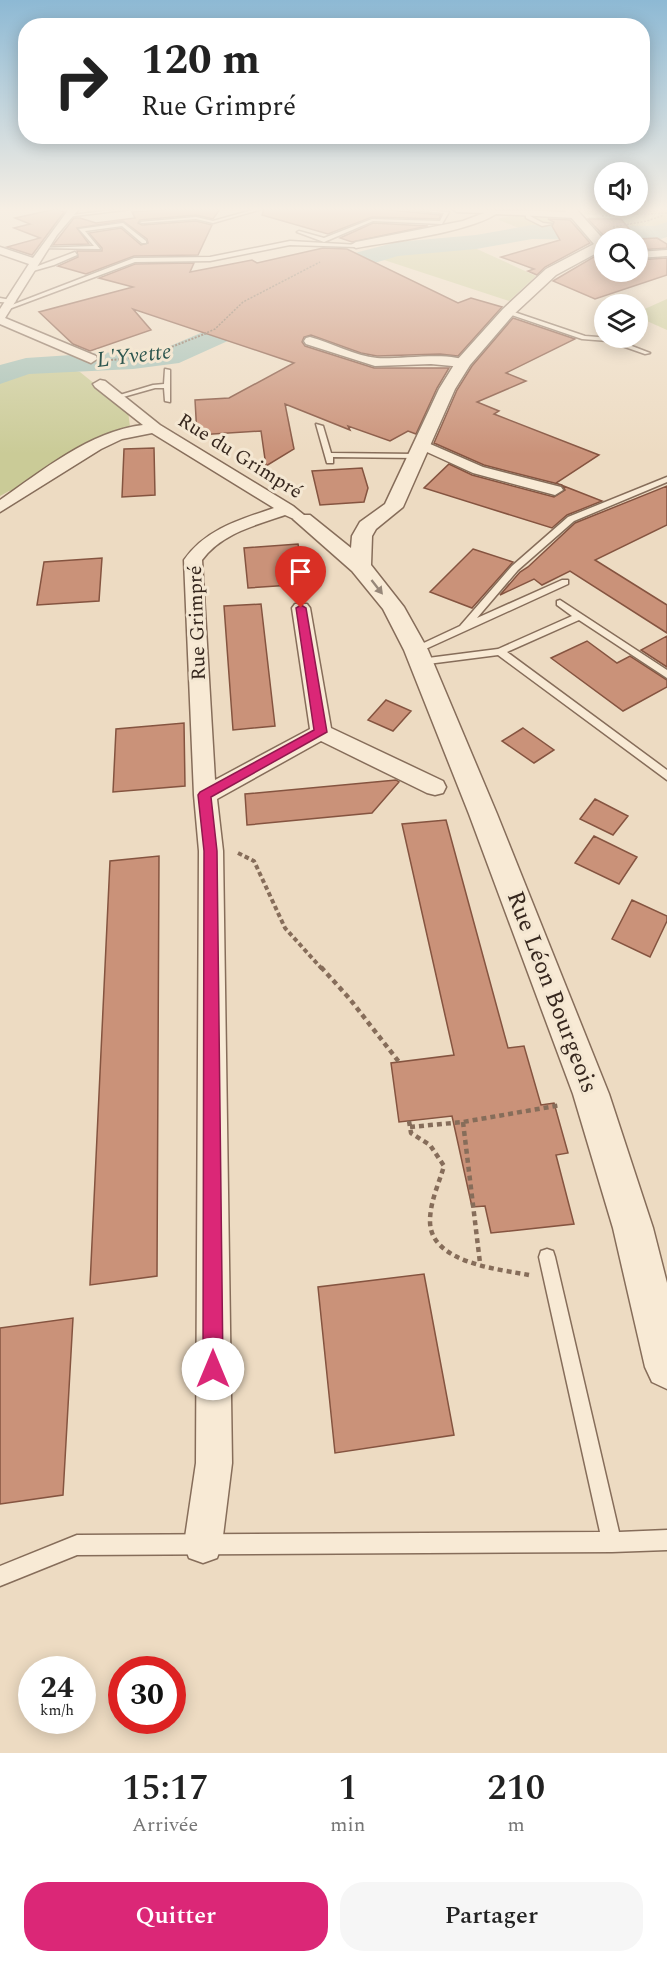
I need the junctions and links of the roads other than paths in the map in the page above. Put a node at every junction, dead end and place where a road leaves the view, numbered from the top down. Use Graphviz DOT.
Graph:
graph roads {
  1 [pos="17,291"];
  2 [pos="52,291"];
  3 [pos="531,291"];
  4 [pos="4,309"];
  5 [pos="508,312"];
  6 [pos="310,341"];
  7 [pos="647,353"];
  8 [pos="91,359"];
  9 [pos="463,363"];
  10 [pos="167,370"];
  11 [pos="100,384"];
  12 [pos="167,386"];
  13 [pos="116,397"];
  14 [pos="168,401"];
  15 [pos="319,426"];
  16 [pos="156,428"];
  17 [pos="418,450"];
  18 [pos="667,479"];
  19 [pos="555,490"];
  20 [pos="0,507"];
  21 [pos="295,514"];
  22 [pos="370,535"];
  23 [pos="331,541"];
  24 [pos="360,566"];
  25 [pos="565,582"];
  26 [pos="560,603"];
  27 [pos="301,608"];
  28 [pos="579,616"];
  29 [pos="463,627"];
  30 [pos="414,646"];
  31 [pos="500,652"];
  32 [pos="667,675"];
  33 [pos="321,732"];
  34 [pos="667,776"];
  35 [pos="435,787"];
  36 [pos="205,795"];
  37 [pos="547,1257"];
  38 [pos="667,1367"];
  39 [pos="667,1539"];
  40 [pos="612,1542"];
  41 [pos="203,1544"];
  42 [pos="0,1576"];
  1 -- 4 [label="street"];
  2 -- 4 [label="lane"];
  3 -- 5 [label="street"];
  4 -- 8 [label="street"];
  5 -- 7 [label="lane"];
  5 -- 9 [label="street"];
  6 -- 9 [label="street"];
  9 -- 17 [label="street"];
  10 -- 12 [label="lane"];
  11 -- 13 [label="street, Rue du Grimpré"];
  12 -- 13 [label="lane"];
  12 -- 14 [label="lane"];
  13 -- 16 [label="street, Rue du Grimpré"];
  15 -- 17 [label="lane"];
  16 -- 20 [label="street"];
  16 -- 21 [label="street, Rue du Grimpré"];
  17 -- 19 [label="street"];
  17 -- 22 [label="street"];
  18 -- 29 [label="lane"];
  21 -- 22 [label="street"];
  21 -- 23 [label="street, Rue Léon Bourgeois"];
  21 -- 36 [label="street, Rue Grimpré"];
  22 -- 23 [label="street"];
  22 -- 24 [label="street"];
  22 -- 30 [label="street, Rue Léon Bourgeois"];
  23 -- 24 [label="street, Rue Léon Bourgeois"];
  24 -- 30 [label="street, Rue Léon Bourgeois, one-way"];
  25 -- 29 [label="lane"];
  26 -- 28 [label="lane"];
  27 -- 33 [label="street"];
  28 -- 31 [label="lane"];
  28 -- 32 [label="lane"];
  29 -- 30 [label="lane"];
  30 -- 31 [label="lane"];
  30 -- 38 [label="street, Rue Léon Bourgeois"];
  31 -- 34 [label="lane"];
  33 -- 35 [label="street"];
  33 -- 36 [label="street"];
  36 -- 41 [label="street, Rue Grimpré"];
  37 -- 40 [label="lane"];
  39 -- 40 [label="lane"];
  40 -- 41 [label="lane"];
  41 -- 42 [label="lane"];
}
